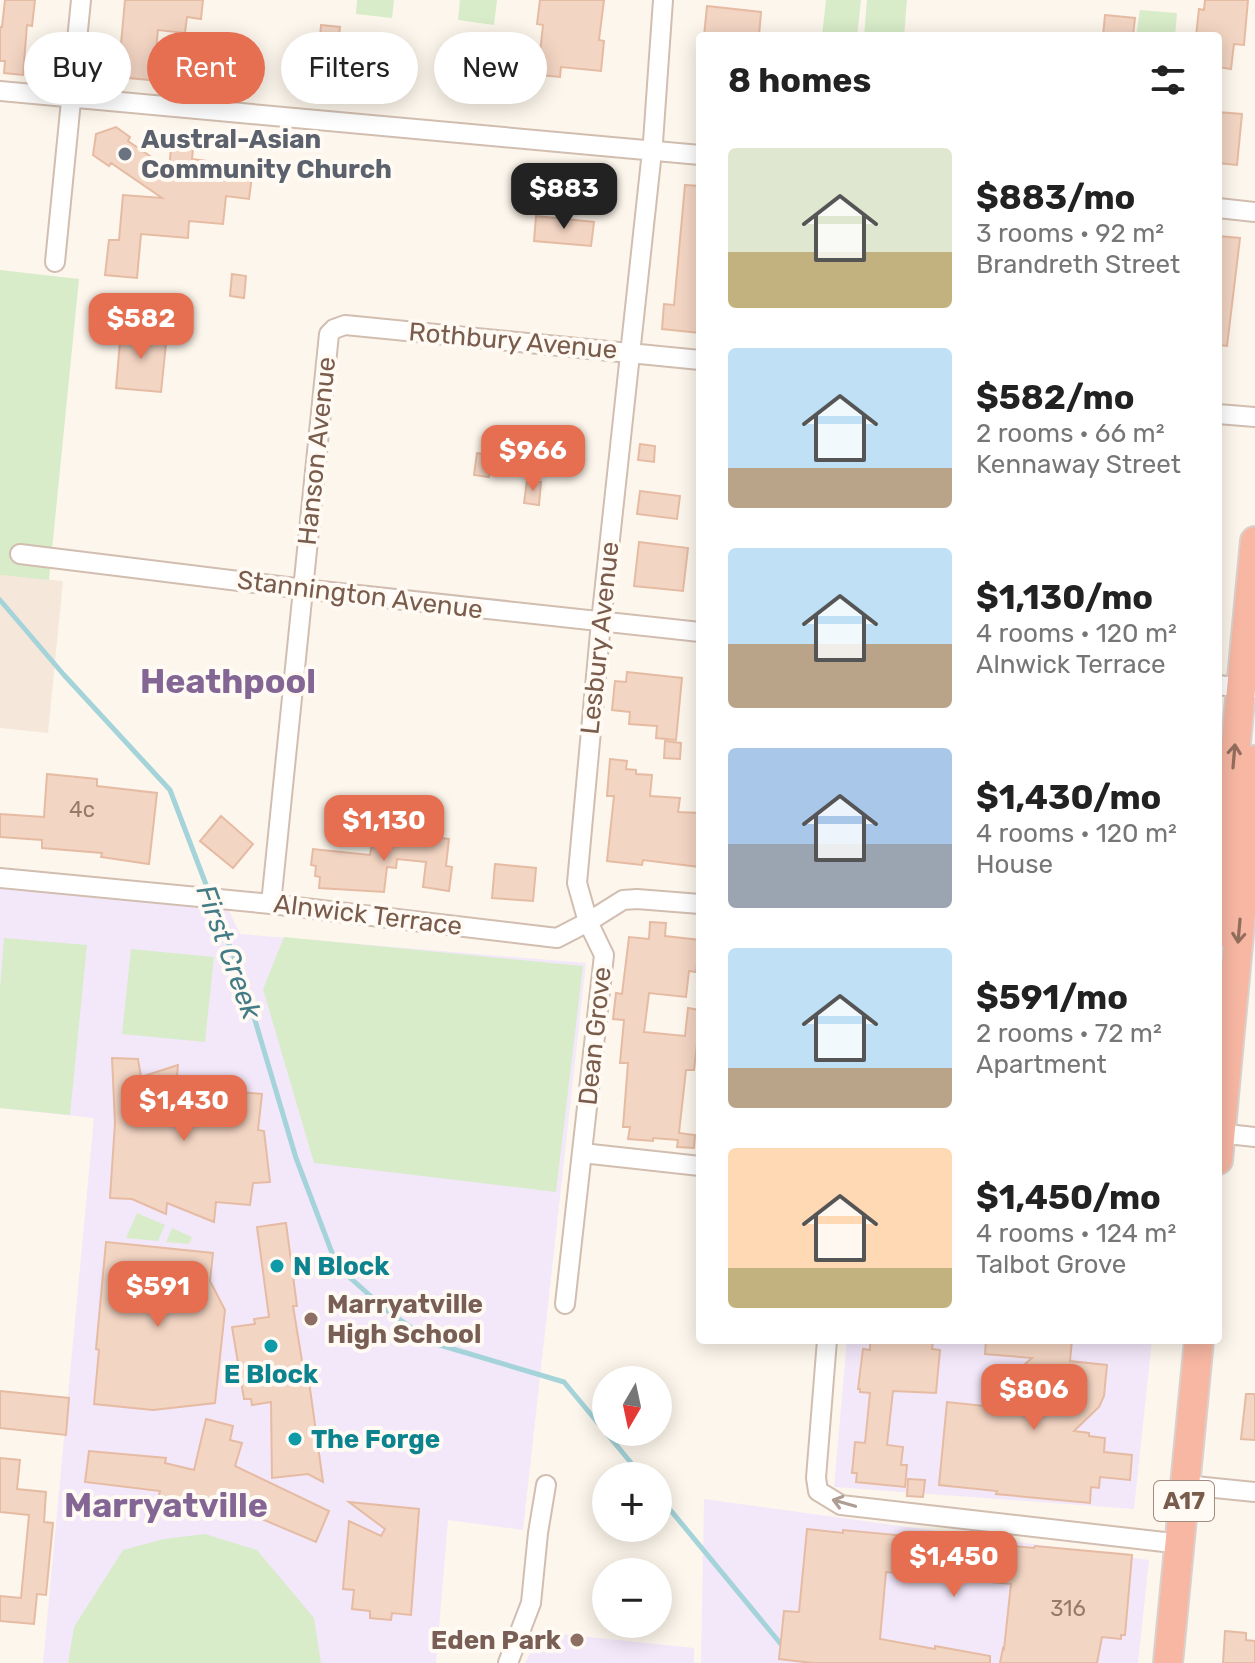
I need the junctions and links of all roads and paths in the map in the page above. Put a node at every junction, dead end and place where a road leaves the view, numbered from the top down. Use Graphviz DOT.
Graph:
graph roads {
  1 [pos="81,0"];
  2 [pos="663,0"];
  3 [pos="78,32"];
  4 [pos="0,91"];
  5 [pos="24,93"];
  6 [pos="131,102"];
  7 [pos="71,104"];
  8 [pos="652,150"];
  9 [pos="696,155"];
  10 [pos="1222,208"];
  11 [pos="1255,212"];
  12 [pos="55,262"];
  13 [pos="329,334"];
  14 [pos="631,353"];
  15 [pos="696,360"];
  16 [pos="1222,414"];
  17 [pos="1255,417"];
  18 [pos="1255,541"];
  19 [pos="20,554"];
  20 [pos="302,589"];
  21 [pos="601,622"];
  22 [pos="696,632"];
  23 [pos="1238,687"];
  24 [pos="1255,760"];
  25 [pos="1243,844"];
  26 [pos="0,878"];
  27 [pos="271,904"];
  28 [pos="696,904"];
  29 [pos="1222,919"];
  30 [pos="588,922"];
  31 [pos="1224,1007"];
  32 [pos="1222,1061"];
  33 [pos="1255,1137"];
  34 [pos="1222,1142"];
  35 [pos="582,1153"];
  36 [pos="696,1166"];
  37 [pos="565,1304"];
  38 [pos="827,1344"];
  39 [pos="1181,1344"];
  40 [pos="1199,1344"];
  41 [pos="546,1485"];
  42 [pos="1185,1485"];
  43 [pos="1255,1492"];
  44 [pos="1164,1542"];
  45 [pos="508,1663"];
  46 [pos="1152,1663"];
  47 [pos="1168,1663"];
  1 -- 3 [label="street"];
  2 -- 8 [label="street, Lesbury Avenue"];
  4 -- 5 [label="street"];
  6 -- 8 [label="street"];
  7 -- 12 [label="street"];
  8 -- 9 [label="street"];
  8 -- 14 [label="street, Lesbury Avenue"];
  10 -- 11 [label="street"];
  13 -- 14 [label="street, Rothbury Avenue"];
  13 -- 20 [label="street, Hanson Avenue"];
  14 -- 15 [label="street, Rothbury Avenue"];
  14 -- 21 [label="street, Lesbury Avenue"];
  16 -- 17 [label="street"];
  18 -- 23 [label="highway"];
  19 -- 20 [label="street, Stannington Avenue"];
  20 -- 21 [label="street, Stannington Avenue"];
  20 -- 27 [label="street, Hanson Avenue"];
  21 -- 22 [label="street, Stannington Avenue"];
  21 -- 30 [label="street, Lesbury Avenue"];
  25 -- 23 [label="highway, one-way"];
  24 -- 25 [label="highway"];
  25 -- 29 [label="highway"];
  25 -- 31 [label="highway, one-way"];
  26 -- 27 [label="street, Alnwick Terrace"];
  27 -- 30 [label="street, Alnwick Terrace"];
  28 -- 30 [label="street, Alnwick Terrace"];
  30 -- 35 [label="street, Dean Grove"];
  31 -- 32 [label="highway"];
  33 -- 34 [label="street"];
  35 -- 36 [label="street"];
  35 -- 37 [label="street, Dean Grove"];
  44 -- 38 [label="street, one-way"];
  39 -- 44 [label="highway, A17"];
  40 -- 42 [label="highway, A17"];
  41 -- 45 [label="street"];
  42 -- 43 [label="street"];
  42 -- 47 [label="highway, A17"];
  44 -- 46 [label="highway, A17"];
}
